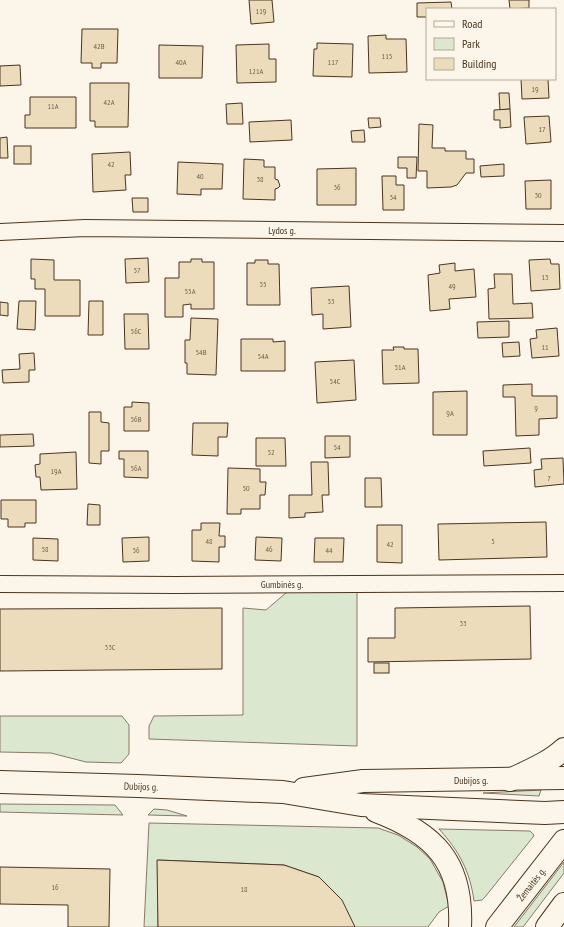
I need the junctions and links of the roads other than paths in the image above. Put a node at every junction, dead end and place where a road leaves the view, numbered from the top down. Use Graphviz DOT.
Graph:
graph roads {
  1 [pos="0,232"];
  2 [pos="564,233"];
  3 [pos="564,583"];
  4 [pos="0,584"];
  5 [pos="564,750"];
  6 [pos="564,778"];
  7 [pos="510,780"];
  8 [pos="0,782"];
  9 [pos="283,792"];
  10 [pos="361,805"];
  11 [pos="564,812"];
  12 [pos="564,841"];
  13 [pos="564,904"];
  14 [pos="564,910"];
  15 [pos="460,927"];
  16 [pos="497,927"];
  17 [pos="547,927"];
  1 -- 2 [label="street, Lydos g."];
  3 -- 4 [label="street, Gumbinės g."];
  5 -- 7 [label="main road"];
  6 -- 7 [label="main road, Dubijos g."];
  7 -- 9 [label="main road, Dubijos g."];
  8 -- 9 [label="main road, Dubijos g."];
  9 -- 10 [label="main road, Dubijos g."];
  10 -- 11 [label="main road, Dubijos g."];
  10 -- 15 [label="main road, Dubijos g."];
  12 -- 16 [label="main road, Žemaitės g."];
  13 -- 17 [label="main road"];
  14 -- 17 [label="main road"];
}
